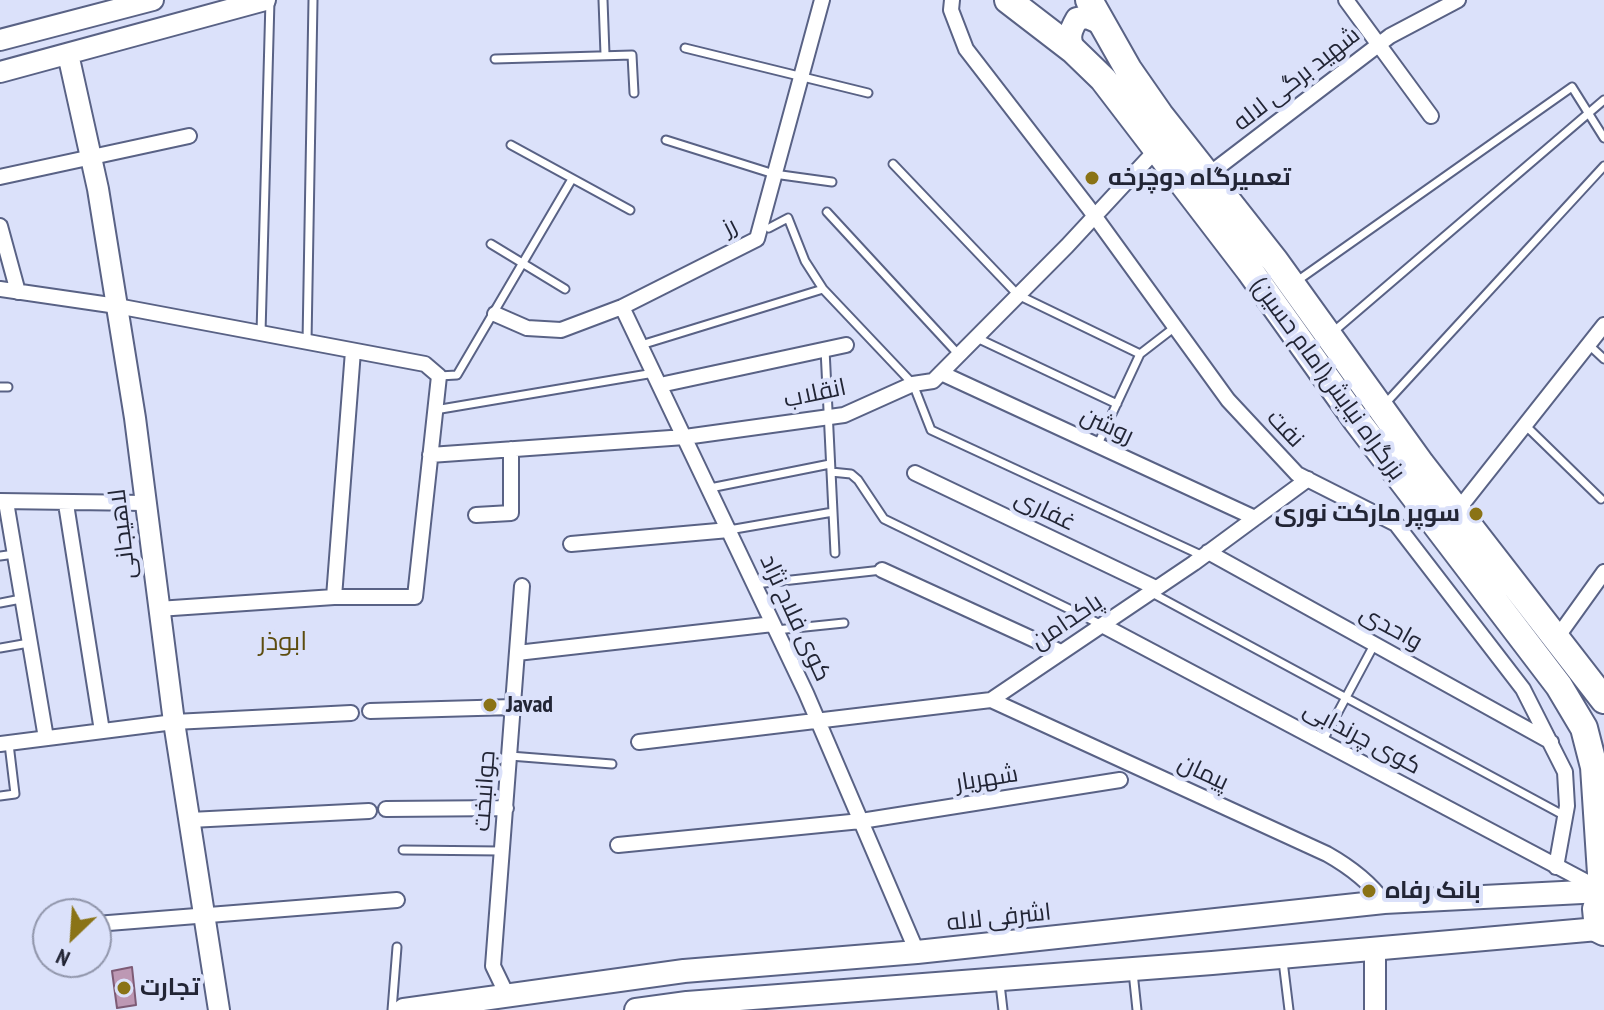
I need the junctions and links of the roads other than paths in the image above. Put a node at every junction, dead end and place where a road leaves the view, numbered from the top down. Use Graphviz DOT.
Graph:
graph roads {
  1 [pos="147,0"];
  2 [pos="268,0"];
  3 [pos="313,0"];
  4 [pos="603,0"];
  5 [pos="822,0"];
  6 [pos="952,0"];
  7 [pos="1008,0"];
  8 [pos="1346,0"];
  9 [pos="1458,0"];
  10 [pos="1095,12"];
  11 [pos="0,40"];
  12 [pos="1378,44"];
  13 [pos="685,48"];
  14 [pos="1073,50"];
  15 [pos="68,54"];
  16 [pos="605,54"];
  17 [pos="495,59"];
  18 [pos="0,72"];
  19 [pos="800,78"];
  20 [pos="634,93"];
  21 [pos="868,93"];
  22 [pos="1604,100"];
  23 [pos="1587,112"];
  24 [pos="1431,116"];
  25 [pos="189,136"];
  26 [pos="1604,138"];
  27 [pos="666,140"];
  28 [pos="511,145"];
  29 [pos="1156,150"];
  30 [pos="91,158"];
  31 [pos="893,164"];
  32 [pos="1604,166"];
  33 [pos="774,174"];
  34 [pos="1208,175"];
  35 [pos="0,177"];
  36 [pos="572,179"];
  37 [pos="832,182"];
  38 [pos="630,210"];
  39 [pos="827,212"];
  40 [pos="1095,216"];
  41 [pos="0,226"];
  42 [pos="769,228"];
  43 [pos="491,244"];
  44 [pos="524,263"];
  45 [pos="1292,285"];
  46 [pos="0,289"];
  47 [pos="565,289"];
  48 [pos="823,289"];
  49 [pos="18,292"];
  50 [pos="1018,295"];
  51 [pos="117,306"];
  52 [pos="622,307"];
  53 [pos="495,314"];
  54 [pos="1604,325"];
  55 [pos="1175,327"];
  56 [pos="261,333"];
  57 [pos="1328,337"];
  58 [pos="976,338"];
  59 [pos="307,342"];
  60 [pos="641,345"];
  61 [pos="846,345"];
  62 [pos="1589,345"];
  63 [pos="825,349"];
  64 [pos="353,351"];
  65 [pos="1140,354"];
  66 [pos="959,355"];
  67 [pos="1604,359"];
  68 [pos="941,373"];
  69 [pos="439,376"];
  70 [pos="657,379"];
  71 [pos="913,384"];
  72 [pos="1117,404"];
  73 [pos="1380,409"];
  74 [pos="435,410"];
  75 [pos="827,417"];
  76 [pos="1525,425"];
  77 [pos="685,437"];
  78 [pos="1097,446"];
  79 [pos="511,449"];
  80 [pos="430,455"];
  81 [pos="830,468"];
  82 [pos="915,473"];
  83 [pos="1308,479"];
  84 [pos="710,488"];
  85 [pos="1601,499"];
  86 [pos="3,502"];
  87 [pos="145,503"];
  88 [pos="66,504"];
  89 [pos="1421,505"];
  90 [pos="1457,511"];
  91 [pos="833,512"];
  92 [pos="476,515"];
  93 [pos="1255,518"];
  94 [pos="1396,524"];
  95 [pos="729,530"];
  96 [pos="571,544"];
  97 [pos="835,553"];
  98 [pos="1206,554"];
  99 [pos="8,555"];
  100 [pos="882,570"];
  101 [pos="1604,572"];
  102 [pos="755,584"];
  103 [pos="522,586"];
  104 [pos="1154,590"];
  105 [pos="334,597"];
  106 [pos="23,599"];
  107 [pos="0,603"];
  108 [pos="158,609"];
  109 [pos="844,623"];
  110 [pos="1102,625"];
  111 [pos="775,627"];
  112 [pos="1556,639"];
  113 [pos="30,643"];
  114 [pos="1374,644"];
  115 [pos="0,648"];
  116 [pos="1061,652"];
  117 [pos="517,653"];
  118 [pos="1345,697"];
  119 [pos="991,700"];
  120 [pos="1604,700"];
  121 [pos="513,707"];
  122 [pos="370,711"];
  123 [pos="351,713"];
  124 [pos="174,722"];
  125 [pos="818,722"];
  126 [pos="102,731"];
  127 [pos="46,738"];
  128 [pos="639,742"];
  129 [pos="1322,742"];
  130 [pos="1552,742"];
  131 [pos="4,743"];
  132 [pos="510,756"];
  133 [pos="612,764"];
  134 [pos="1120,780"];
  135 [pos="0,796"];
  136 [pos="506,808"];
  137 [pos="386,809"];
  138 [pos="369,811"];
  139 [pos="1565,816"];
  140 [pos="190,820"];
  141 [pos="861,821"];
  142 [pos="618,845"];
  143 [pos="403,850"];
  144 [pos="502,852"];
  145 [pos="1556,867"];
  146 [pos="1602,889"];
  147 [pos="397,900"];
  148 [pos="1384,902"];
  149 [pos="204,916"];
  150 [pos="112,923"];
  151 [pos="1601,930"];
  152 [pos="397,947"];
  153 [pos="1375,949"];
  154 [pos="917,952"];
  155 [pos="1282,957"];
  156 [pos="1132,969"];
  157 [pos="1000,979"];
  158 [pos="535,1001"];
  159 [pos="509,1002"];
  160 [pos="219,1010"];
  161 [pos="392,1010"];
  162 [pos="404,1010"];
  163 [pos="636,1010"];
  164 [pos="1003,1010"];
  165 [pos="1137,1010"];
  166 [pos="1289,1010"];
  167 [pos="1375,1010"];
  1 -- 11 [label="street"];
  2 -- 15 [label="street"];
  2 -- 56 [label="lane"];
  3 -- 59 [label="lane"];
  4 -- 16 [label="lane"];
  5 -- 19 [label="street, رز"];
  6 -- 40 [label="street, نفت"];
  7 -- 14 [label="highway, بزرگراه نیایش(امام حسین)"];
  8 -- 12 [label="street"];
  9 -- 12 [label="street, شهید برگی لاله"];
  10 -- 14 [label="main road"];
  10 -- 34 [label="highway, بزرگراه نیایش(امام حسین)"];
  12 -- 24 [label="street"];
  12 -- 34 [label="street, شهید برگی لاله"];
  13 -- 19 [label="lane"];
  14 -- 29 [label="highway, بزرگراه نیایش(امام حسین)"];
  15 -- 18 [label="street"];
  15 -- 30 [label="street, لاهیجانی"];
  16 -- 17 [label="lane"];
  16 -- 20 [label="lane"];
  19 -- 21 [label="lane"];
  19 -- 33 [label="street, رز"];
  22 -- 23 [label="lane"];
  23 -- 26 [label="lane"];
  23 -- 45 [label="lane"];
  23 -- 57 [label="lane"];
  25 -- 30 [label="street"];
  27 -- 33 [label="lane"];
  28 -- 36 [label="lane"];
  29 -- 40 [label="street, انقلاب"];
  29 -- 89 [label="highway, بزرگراه نیایش(امام حسین)"];
  30 -- 35 [label="street"];
  30 -- 51 [label="street, لاهیجانی"];
  31 -- 50 [label="lane"];
  32 -- 73 [label="lane"];
  33 -- 37 [label="lane"];
  33 -- 52 [label="street, رز"];
  34 -- 45 [label="highway, بزرگراه نیایش(امام حسین)"];
  36 -- 38 [label="lane"];
  36 -- 44 [label="lane"];
  39 -- 66 [label="lane"];
  40 -- 50 [label="street, انقلاب"];
  40 -- 55 [label="street, نفت"];
  41 -- 49 [label="street"];
  42 -- 48 [label="lane"];
  43 -- 44 [label="lane"];
  44 -- 47 [label="lane"];
  44 -- 53 [label="lane"];
  45 -- 57 [label="highway, بزرگراه نیایش(امام حسین)"];
  46 -- 49 [label="street"];
  48 -- 60 [label="lane"];
  48 -- 71 [label="lane"];
  49 -- 51 [label="street"];
  50 -- 58 [label="street, انقلاب"];
  50 -- 65 [label="lane"];
  51 -- 56 [label="street"];
  51 -- 87 [label="street, لاهیجانی"];
  52 -- 53 [label="street, رز"];
  52 -- 60 [label="street, کوی فلاح نژاد"];
  53 -- 69 [label="lane"];
  54 -- 62 [label="street"];
  55 -- 65 [label="lane"];
  55 -- 83 [label="street, نفت"];
  56 -- 59 [label="street"];
  57 -- 73 [label="highway, بزرگراه نیایش(امام حسین)"];
  58 -- 66 [label="street, انقلاب"];
  58 -- 72 [label="lane"];
  59 -- 64 [label="street"];
  60 -- 70 [label="street, کوی فلاح نژاد"];
  61 -- 63 [label="street"];
  62 -- 67 [label="lane"];
  62 -- 76 [label="street"];
  63 -- 70 [label="street"];
  63 -- 75 [label="lane"];
  64 -- 69 [label="street"];
  64 -- 105 [label="street"];
  65 -- 72 [label="lane"];
  66 -- 68 [label="street, انقلاب"];
  68 -- 71 [label="street, انقلاب"];
  68 -- 78 [label="street, روشن"];
  69 -- 74 [label="street"];
  70 -- 74 [label="lane"];
  70 -- 77 [label="street, کوی فلاح نژاد"];
  71 -- 75 [label="street, انقلاب"];
  71 -- 98 [label="lane"];
  72 -- 78 [label="lane"];
  73 -- 90 [label="highway, بزرگراه نیایش(امام حسین)"];
  74 -- 80 [label="street"];
  75 -- 77 [label="street, انقلاب"];
  75 -- 81 [label="lane"];
  76 -- 85 [label="lane"];
  76 -- 90 [label="street"];
  77 -- 79 [label="street, انقلاب"];
  77 -- 84 [label="street, کوی فلاح نژاد"];
  78 -- 93 [label="street, روشن"];
  79 -- 80 [label="street, انقلاب"];
  79 -- 92 [label="street"];
  80 -- 105 [label="street"];
  81 -- 84 [label="lane"];
  81 -- 91 [label="lane"];
  81 -- 110 [label="lane"];
  82 -- 104 [label="street, غفاری"];
  83 -- 93 [label="street, پاکدامن"];
  83 -- 94 [label="street, نفت"];
  84 -- 95 [label="street, کوی فلاح نژاد"];
  86 -- 88 [label="street"];
  86 -- 99 [label="street"];
  87 -- 88 [label="street"];
  87 -- 108 [label="street, لاهیجانی"];
  88 -- 126 [label="street"];
  89 -- 94 [label="street"];
  89 -- 146 [label="highway, بزرگراه نیایش(امام حسین)"];
  90 -- 112 [label="highway, بزرگراه نیایش(امام حسین)"];
  91 -- 95 [label="lane"];
  91 -- 97 [label="lane"];
  93 -- 98 [label="street, پاکدامن"];
  94 -- 130 [label="street, نفت"];
  95 -- 96 [label="street"];
  95 -- 102 [label="street, کوی فلاح نژاد"];
  98 -- 104 [label="street, پاکدامن"];
  98 -- 114 [label="street, واحدی"];
  99 -- 106 [label="street"];
  100 -- 102 [label="lane"];
  100 -- 116 [label="street"];
  101 -- 112 [label="street"];
  102 -- 111 [label="street, کوی فلاح نژاد"];
  103 -- 117 [label="street, جوانبخت"];
  104 -- 110 [label="street, پاکدامن"];
  104 -- 118 [label="lane"];
  105 -- 108 [label="street"];
  106 -- 107 [label="lane"];
  106 -- 113 [label="street"];
  108 -- 124 [label="street, لاهیجانی"];
  109 -- 111 [label="lane"];
  110 -- 116 [label="street, پاکدامن"];
  110 -- 129 [label="street, کوی چرندابی"];
  111 -- 117 [label="street"];
  111 -- 125 [label="street, کوی فلاح نژاد"];
  112 -- 120 [label="highway, بزرگراه نیایش(امام حسین)"];
  113 -- 115 [label="lane"];
  113 -- 127 [label="street"];
  114 -- 118 [label="lane"];
  114 -- 130 [label="street, واحدی"];
  116 -- 119 [label="street, پاکدامن"];
  117 -- 121 [label="street, جوانبخت"];
  118 -- 129 [label="lane"];
  118 -- 139 [label="lane"];
  119 -- 125 [label="street, پاکدامن"];
  119 -- 148 [label="street, پیمان"];
  121 -- 122 [label="street"];
  121 -- 132 [label="street, جوانبخت"];
  123 -- 124 [label="street"];
  124 -- 126 [label="street"];
  124 -- 140 [label="street, لاهیجانی"];
  125 -- 128 [label="street, پاکدامن"];
  125 -- 141 [label="street, کوی فلاح نژاد"];
  126 -- 127 [label="street"];
  127 -- 131 [label="street"];
  129 -- 145 [label="street, کوی چرندابی"];
  130 -- 139 [label="street, نفت"];
  131 -- 135 [label="lane"];
  132 -- 133 [label="lane"];
  132 -- 136 [label="street, جوانبخت"];
  134 -- 141 [label="street, شهریار"];
  136 -- 137 [label="street"];
  136 -- 144 [label="street, جوانبخت"];
  138 -- 140 [label="street"];
  139 -- 145 [label="street, نفت"];
  140 -- 149 [label="street, لاهیجانی"];
  141 -- 142 [label="street, شهریار"];
  141 -- 154 [label="street, کوی فلاح نژاد"];
  143 -- 144 [label="lane"];
  144 -- 159 [label="street, جوانبخت"];
  145 -- 146 [label="street, کوی چرندابی"];
  146 -- 148 [label="main road, اشرفی لاله"];
  146 -- 151 [label="highway, بزرگراه نیایش(امام حسین)"];
  147 -- 149 [label="street"];
  148 -- 154 [label="main road, اشرفی لاله"];
  149 -- 150 [label="street"];
  149 -- 160 [label="street, لاهیجانی"];
  151 -- 153 [label="main road"];
  152 -- 161 [label="lane"];
  153 -- 155 [label="main road"];
  153 -- 167 [label="street"];
  154 -- 158 [label="main road, اشرفی لاله"];
  155 -- 156 [label="main road"];
  155 -- 166 [label="lane"];
  156 -- 157 [label="main road"];
  156 -- 165 [label="lane"];
  157 -- 163 [label="main road"];
  157 -- 164 [label="lane"];
  158 -- 159 [label="main road, اشرفی لاله"];
  159 -- 162 [label="main road, اشرفی لاله"];
}
